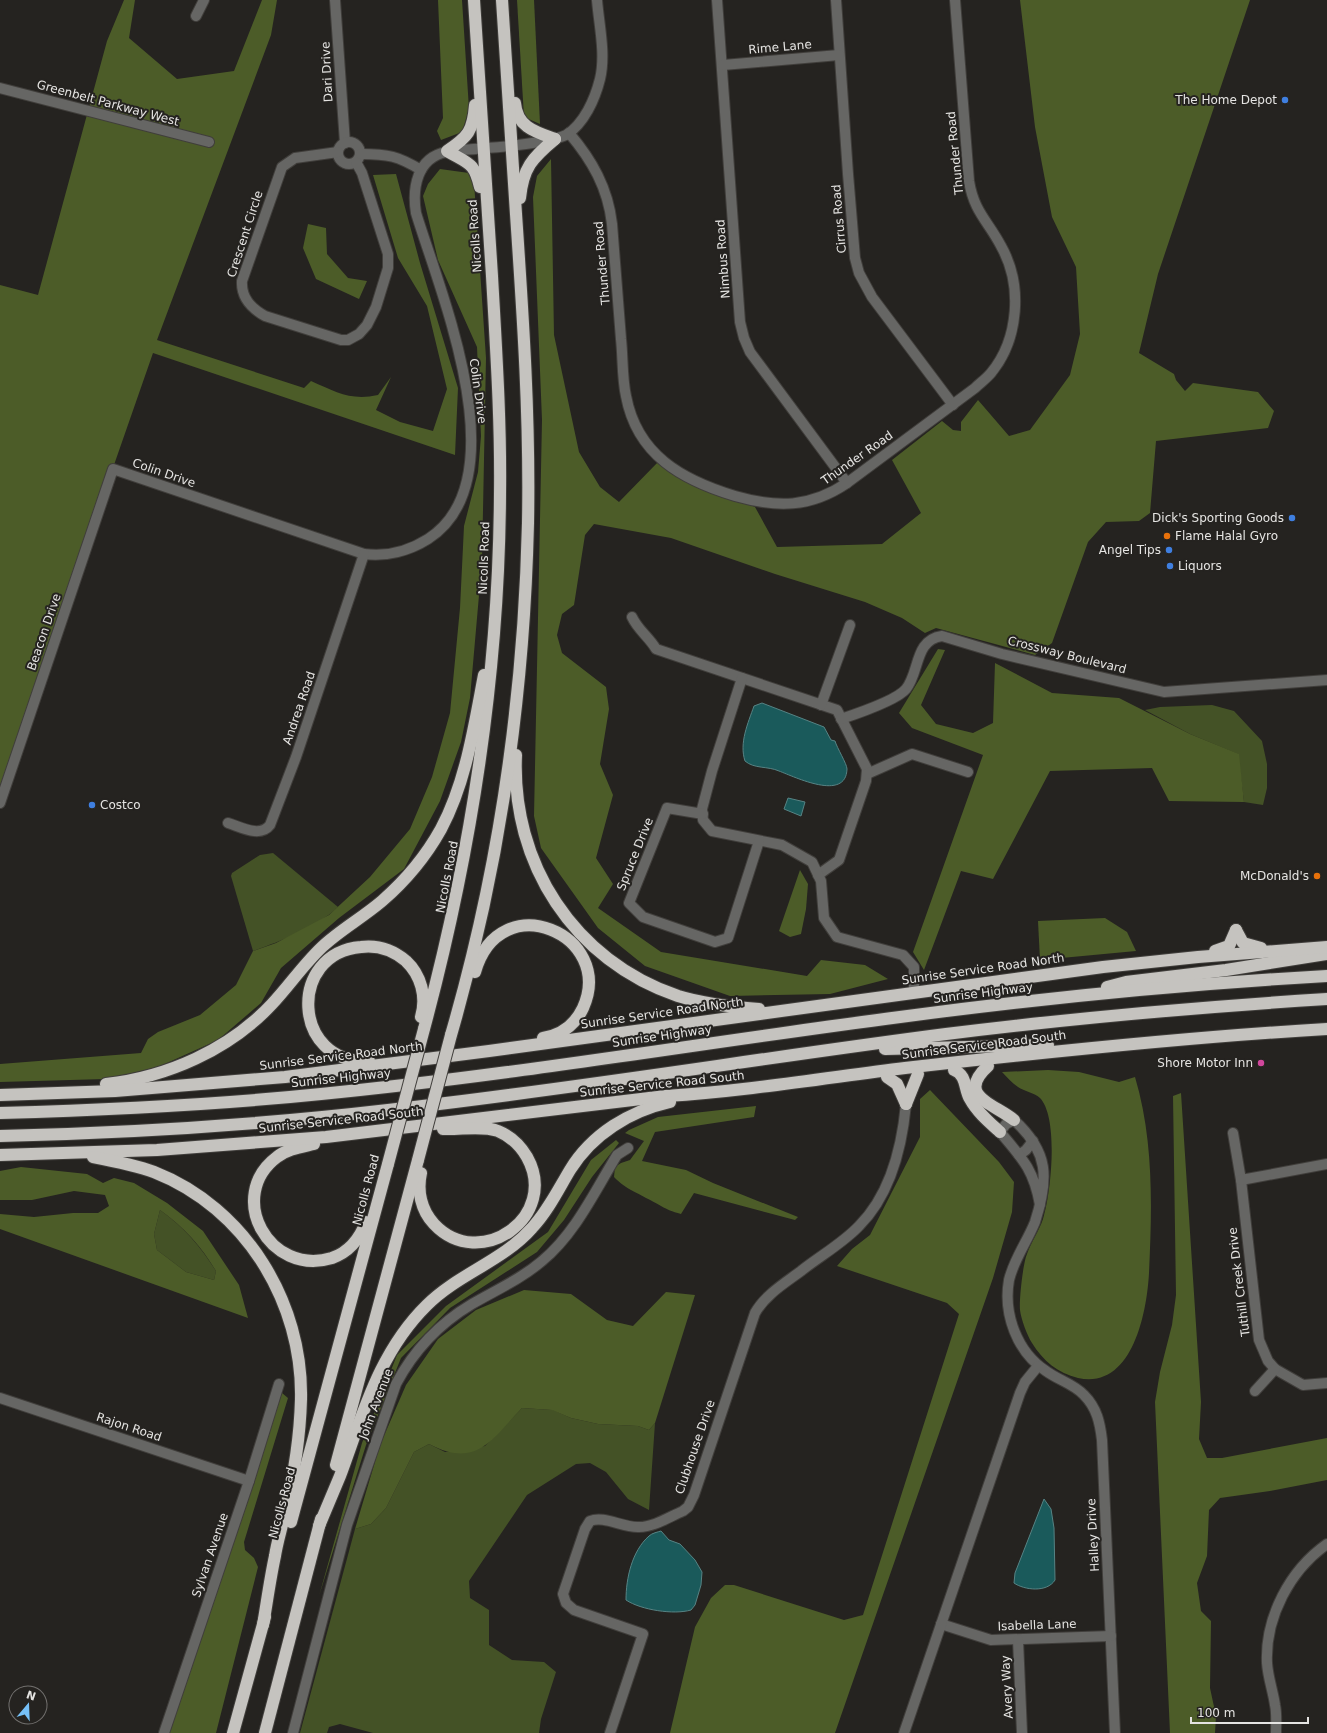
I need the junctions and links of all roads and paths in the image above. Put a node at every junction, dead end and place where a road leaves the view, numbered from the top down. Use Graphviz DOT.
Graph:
graph roads {
  1 [pos="204,0"];
  2 [pos="335,0"];
  3 [pos="474,0"];
  4 [pos="502,0"];
  5 [pos="597,0"];
  6 [pos="717,0"];
  7 [pos="836,0"];
  8 [pos="955,0"];
  9 [pos="196,16"];
  10 [pos="839,55"];
  11 [pos="506,61"];
  12 [pos="723,65"];
  13 [pos="478,70"];
  14 [pos="0,88"];
  15 [pos="568,133"];
  16 [pos="555,139"];
  17 [pos="209,142"];
  18 [pos="345,143"];
  19 [pos="511,146"];
  20 [pos="484,149"];
  21 [pos="447,151"];
  22 [pos="338,152"];
  23 [pos="358,158"];
  24 [pos="421,170"];
  25 [pos="488,215"];
  26 [pos="517,227"];
  27 [pos="953,405"];
  28 [pos="113,469"];
  29 [pos="847,483"];
  30 [pos="364,554"];
  31 [pos="632,617"];
  32 [pos="495,623"];
  33 [pos="850,625"];
  34 [pos="742,678"];
  35 [pos="1327,680"];
  36 [pos="516,696"];
  37 [pos="821,705"];
  38 [pos="842,719"];
  39 [pos="968,772"];
  40 [pos="867,774"];
  41 [pos="0,803"];
  42 [pos="702,814"];
  43 [pos="228,823"];
  44 [pos="759,841"];
  45 [pos="818,875"];
  46 [pos="1327,947"];
  47 [pos="1276,950"];
  48 [pos="1327,954"];
  49 [pos="1198,957"];
  50 [pos="1327,976"];
  51 [pos="914,992"];
  52 [pos="1068,997"];
  53 [pos="1327,999"];
  54 [pos="782,1011"];
  55 [pos="458,1014"];
  56 [pos="421,1028"];
  57 [pos="1327,1029"];
  58 [pos="1157,1041"];
  59 [pos="1094,1047"];
  60 [pos="835,1049"];
  61 [pos="489,1052"];
  62 [pos="422,1061"];
  63 [pos="988,1066"];
  64 [pos="954,1070"];
  65 [pos="918,1074"];
  66 [pos="887,1077"];
  67 [pos="806,1082"];
  68 [pos="708,1093"];
  69 [pos="0,1094"];
  70 [pos="906,1104"];
  71 [pos="0,1113"];
  72 [pos="1014,1120"];
  73 [pos="414,1127"];
  74 [pos="1000,1132"];
  75 [pos="1233,1133"];
  76 [pos="354,1134"];
  77 [pos="0,1136"];
  78 [pos="1033,1141"];
  79 [pos="628,1148"];
  80 [pos="74,1154"];
  81 [pos="0,1155"];
  82 [pos="1019,1155"];
  83 [pos="421,1161"];
  84 [pos="388,1164"];
  85 [pos="1327,1164"];
  86 [pos="1240,1180"];
  87 [pos="1040,1205"];
  88 [pos="1038,1366"];
  89 [pos="1274,1369"];
  90 [pos="1327,1382"];
  91 [pos="279,1384"];
  92 [pos="1255,1391"];
  93 [pos="0,1398"];
  94 [pos="249,1481"];
  95 [pos="319,1526"];
  96 [pos="1327,1544"];
  97 [pos="941,1624"];
  98 [pos="263,1625"];
  99 [pos="1111,1636"];
  100 [pos="1018,1640"];
  101 [pos="164,1733"];
  102 [pos="233,1733"];
  103 [pos="265,1733"];
  104 [pos="293,1733"];
  105 [pos="610,1733"];
  106 [pos="904,1733"];
  107 [pos="1022,1733"];
  108 [pos="1116,1733"];
  109 [pos="1276,1733"];
  1 -- 9 [label="street"];
  2 -- 18 [label="street, Dari Drive"];
  3 -- 13 [label="highway, Nicolls Road"];
  4 -- 11 [label="highway"];
  5 -- 15 [label="street"];
  6 -- 12 [label="street, Nimbus Road"];
  7 -- 10 [label="street, Cirrus Road"];
  8 -- 27 [label="street, Thunder Road"];
  10 -- 12 [label="street, Rime Lane"];
  10 -- 27 [label="street, Cirrus Road"];
  11 -- 16 [label="highway"];
  11 -- 19 [label="highway"];
  12 -- 29 [label="street, Nimbus Road"];
  13 -- 20 [label="highway, Nicolls Road"];
  13 -- 21 [label="highway"];
  14 -- 17 [label="street, Greenbelt Parkway West"];
  15 -- 16 [label="street, Colin Drive"];
  15 -- 29 [label="street, Thunder Road"];
  16 -- 19 [label="street, Colin Drive"];
  16 -- 26 [label="highway"];
  18 -- 22 [label="street"];
  18 -- 23 [label="street"];
  19 -- 20 [label="street, Colin Drive"];
  19 -- 26 [label="highway"];
  20 -- 21 [label="street, Colin Drive"];
  20 -- 25 [label="highway, Nicolls Road"];
  21 -- 24 [label="street, Colin Drive"];
  21 -- 25 [label="highway"];
  22 -- 23 [label="street"];
  22 -- 23 [label="street, Crescent Circle"];
  23 -- 24 [label="street"];
  24 -- 30 [label="street, Colin Drive"];
  25 -- 32 [label="highway, Nicolls Road"];
  26 -- 36 [label="highway"];
  27 -- 29 [label="street, Thunder Road"];
  28 -- 30 [label="street, Colin Drive"];
  28 -- 41 [label="street, Beacon Drive"];
  30 -- 43 [label="street, Andrea Road"];
  31 -- 34 [label="street"];
  32 -- 56 [label="highway, Nicolls Road"];
  32 -- 69 [label="highway"];
  33 -- 37 [label="street"];
  34 -- 37 [label="street"];
  34 -- 42 [label="street"];
  35 -- 38 [label="street, Crossway Boulevard"];
  36 -- 54 [label="highway"];
  36 -- 55 [label="highway"];
  37 -- 38 [label="street"];
  38 -- 40 [label="street"];
  39 -- 40 [label="street"];
  40 -- 45 [label="street"];
  42 -- 44 [label="street"];
  42 -- 44 [label="street, Spruce Drive"];
  44 -- 45 [label="street"];
  45 -- 51 [label="street"];
  46 -- 47 [label="highway, Sunrise Service Road North"];
  47 -- 49 [label="highway, Sunrise Service Road North"];
  47 -- 49 [label="highway"];
  48 -- 52 [label="highway"];
  49 -- 51 [label="highway, Sunrise Service Road North"];
  50 -- 52 [label="highway, Sunrise Highway"];
  51 -- 54 [label="highway, Sunrise Service Road North"];
  52 -- 71 [label="highway, Sunrise Highway"];
  53 -- 60 [label="highway"];
  54 -- 61 [label="highway, Sunrise Service Road North"];
  55 -- 61 [label="highway"];
  55 -- 83 [label="highway, bridge"];
  56 -- 62 [label="highway"];
  56 -- 84 [label="highway, Nicolls Road, bridge"];
  57 -- 58 [label="highway, Sunrise Service Road South"];
  58 -- 59 [label="highway, Sunrise Service Road South"];
  58 -- 60 [label="highway"];
  59 -- 63 [label="highway"];
  59 -- 67 [label="highway, Sunrise Service Road South"];
  60 -- 77 [label="highway"];
  61 -- 62 [label="highway, Sunrise Service Road North"];
  62 -- 69 [label="highway, Sunrise Service Road North"];
  63 -- 64 [label="highway"];
  63 -- 72 [label="highway"];
  64 -- 65 [label="highway"];
  64 -- 74 [label="highway"];
  65 -- 66 [label="highway"];
  65 -- 70 [label="highway"];
  66 -- 67 [label="highway"];
  66 -- 70 [label="highway"];
  67 -- 68 [label="highway, Sunrise Service Road South"];
  68 -- 73 [label="highway, Sunrise Service Road South"];
  68 -- 95 [label="highway"];
  70 -- 105 [label="street, Clubhouse Drive"];
  72 -- 74 [label="street"];
  72 -- 78 [label="street, Halley Drive"];
  73 -- 76 [label="highway, Sunrise Service Road South"];
  73 -- 83 [label="highway"];
  74 -- 82 [label="street"];
  75 -- 86 [label="street, Tuthill Creek Drive"];
  76 -- 80 [label="highway, Sunrise Service Road South"];
  76 -- 84 [label="highway"];
  78 -- 82 [label="street"];
  78 -- 87 [label="street, Halley Drive"];
  79 -- 104 [label="street, John Avenue"];
  80 -- 81 [label="highway, Sunrise Service Road South"];
  80 -- 98 [label="highway"];
  82 -- 87 [label="street"];
  83 -- 95 [label="highway"];
  84 -- 98 [label="highway, Nicolls Road"];
  85 -- 86 [label="street"];
  86 -- 89 [label="street, Tuthill Creek Drive"];
  87 -- 88 [label="street, Halley Drive"];
  88 -- 97 [label="street"];
  88 -- 99 [label="street, Halley Drive"];
  89 -- 90 [label="street"];
  89 -- 92 [label="street"];
  91 -- 94 [label="street, Sylvan Avenue"];
  93 -- 94 [label="street, Rajon Road"];
  94 -- 101 [label="street, Sylvan Avenue"];
  95 -- 103 [label="highway"];
  96 -- 109 [label="street"];
  97 -- 100 [label="street, Isabella Lane"];
  97 -- 106 [label="street"];
  98 -- 102 [label="highway, Nicolls Road"];
  99 -- 100 [label="street, Isabella Lane"];
  99 -- 108 [label="street, Halley Drive"];
  100 -- 107 [label="street, Avery Way"];
}
